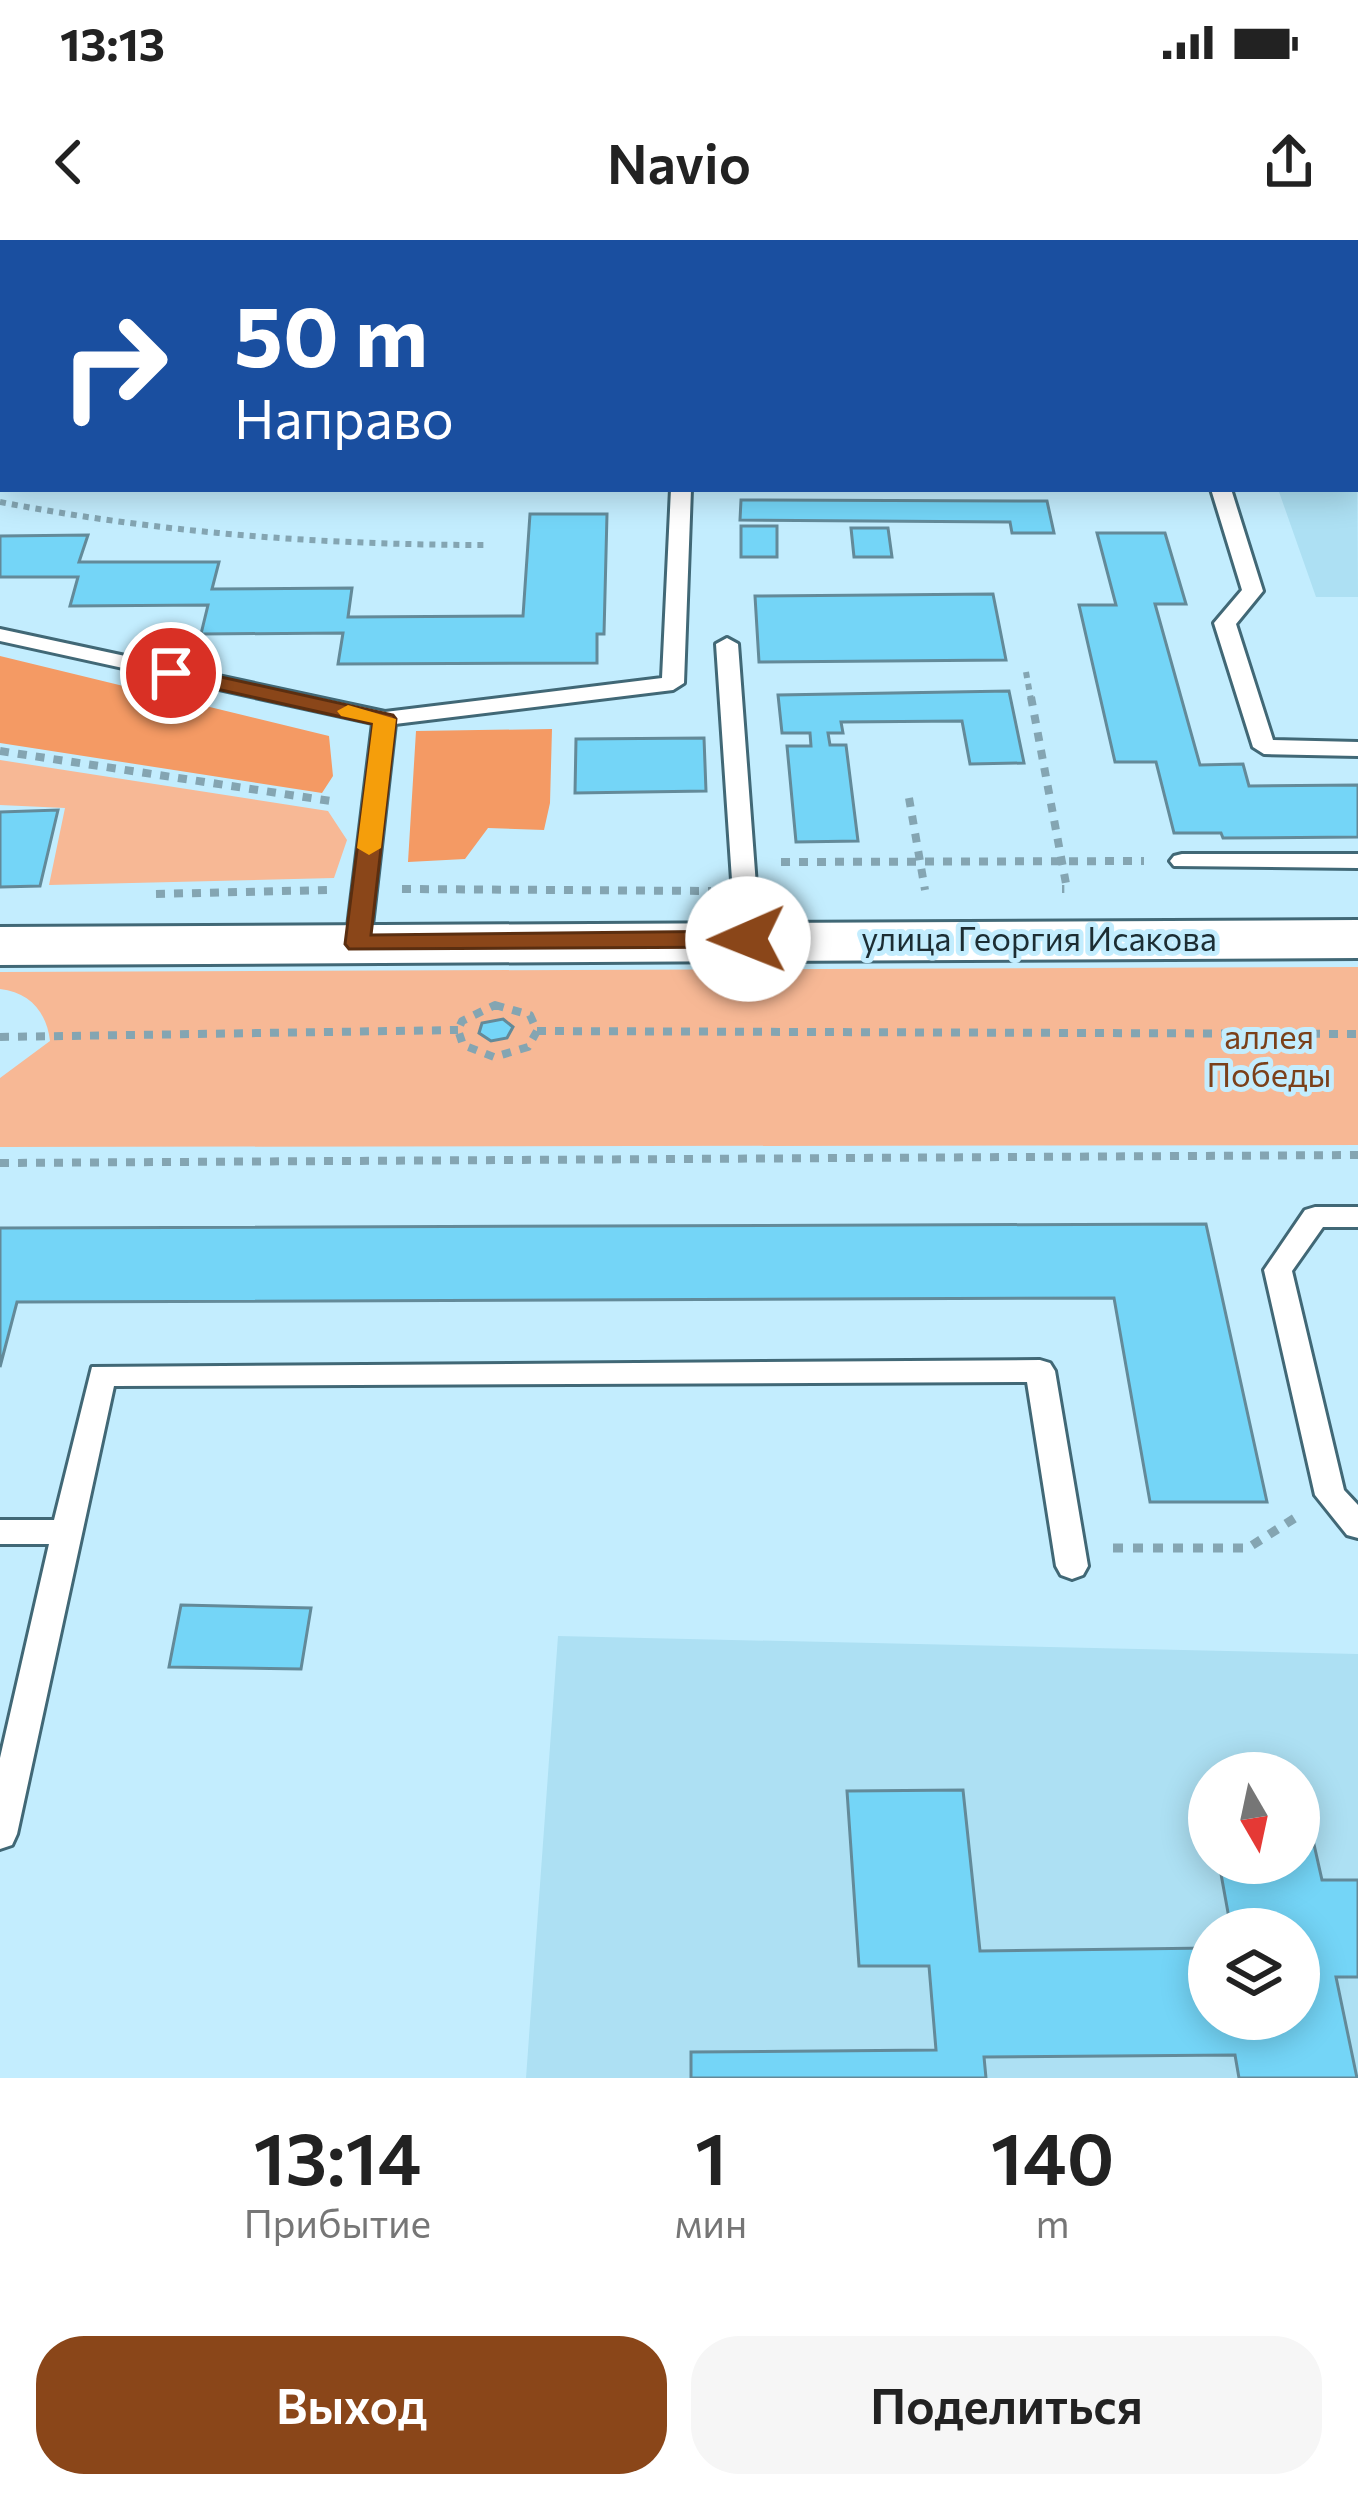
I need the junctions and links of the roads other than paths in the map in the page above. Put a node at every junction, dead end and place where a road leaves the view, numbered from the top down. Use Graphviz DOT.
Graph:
graph roads {
  1 [pos="680,492"];
  2 [pos="1223,492"];
  3 [pos="0,635"];
  4 [pos="727,644"];
  5 [pos="385,719"];
  6 [pos="1358,749"];
  7 [pos="1358,861"];
  8 [pos="1182,862"];
  9 [pos="747,915"];
  10 [pos="361,916"];
  11 [pos="1358,939"];
  12 [pos="0,946"];
  13 [pos="1358,1217"];
  14 [pos="1358,1526"];
  15 [pos="0,1532"];
  16 [pos="67,1532"];
  17 [pos="1071,1558"];
  18 [pos="0,1834"];
  1 -- 5 [label="lane"];
  2 -- 6 [label="lane"];
  3 -- 5 [label="lane"];
  4 -- 9 [label="lane"];
  5 -- 10 [label="lane"];
  7 -- 8 [label="lane"];
  9 -- 10 [label="street, улица Георгия Исакова"];
  9 -- 11 [label="street, улица Георгия Исакова"];
  10 -- 12 [label="street, улица Георгия Исакова"];
  13 -- 14 [label="lane"];
  15 -- 16 [label="lane"];
  16 -- 17 [label="lane"];
  16 -- 18 [label="lane"];
}
